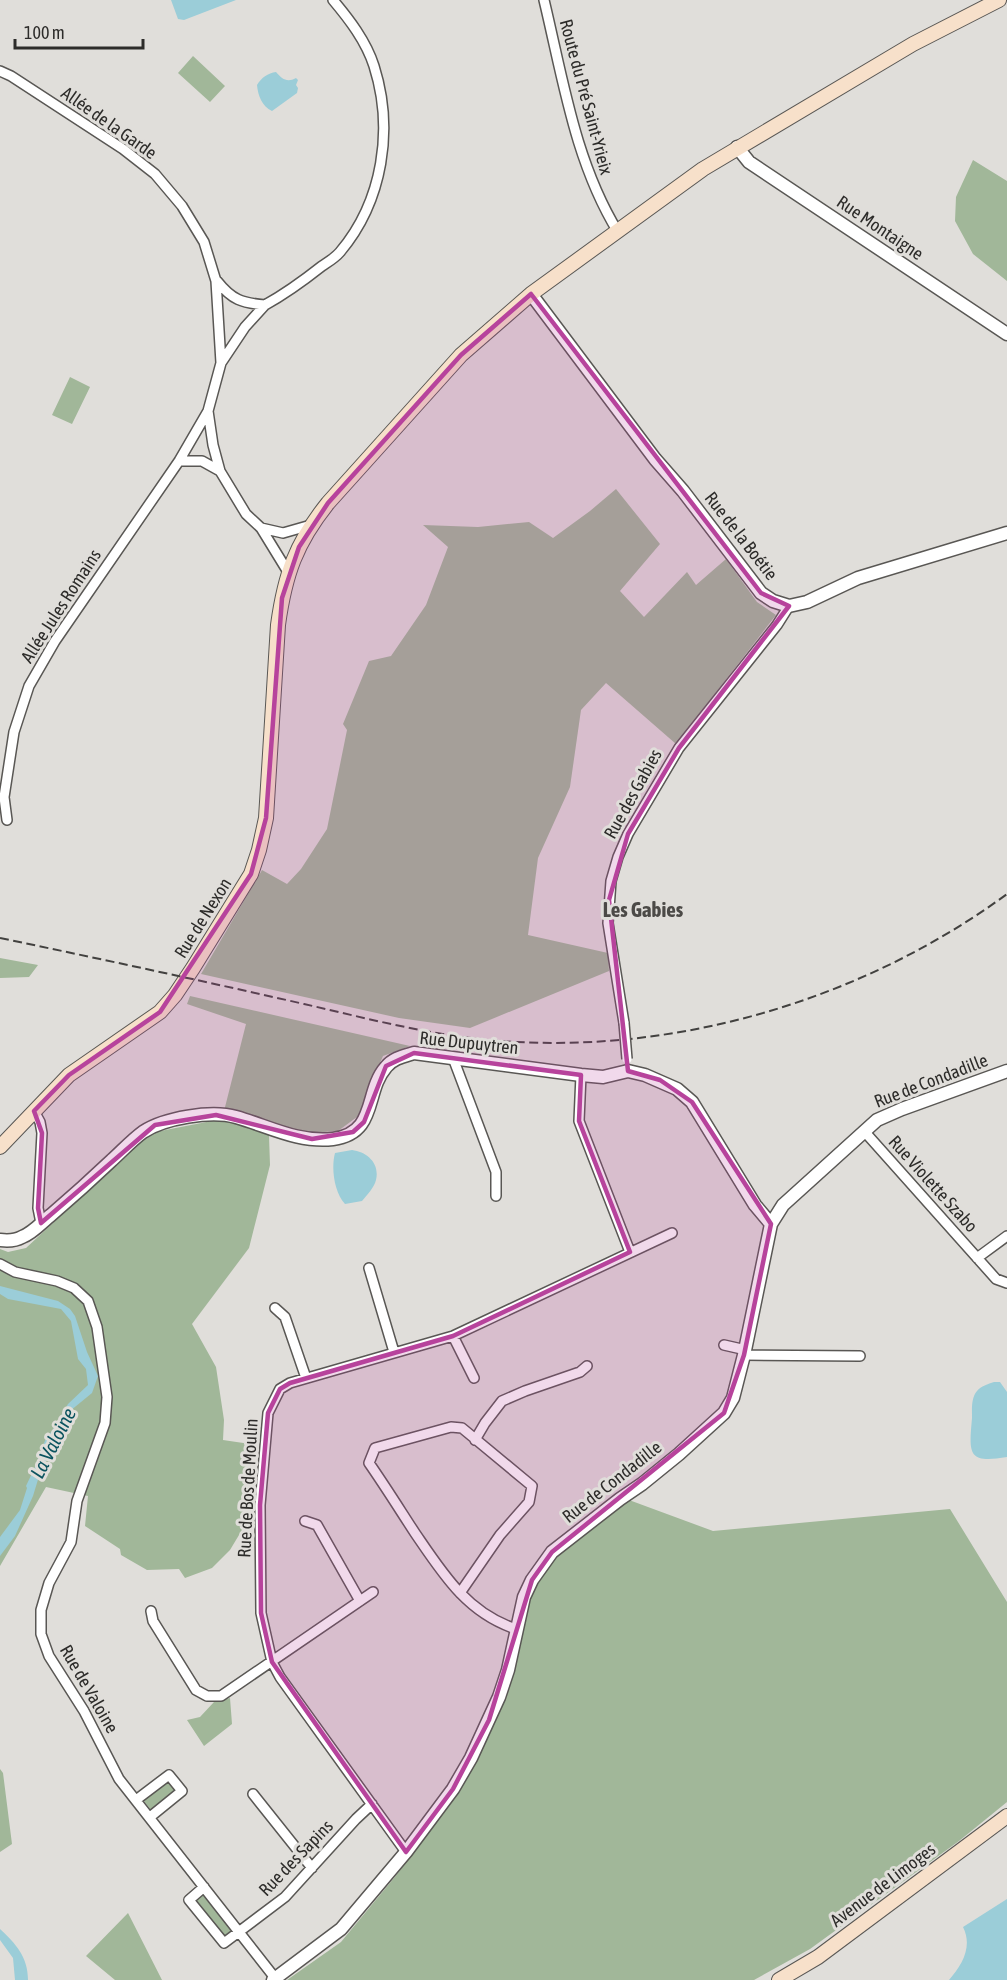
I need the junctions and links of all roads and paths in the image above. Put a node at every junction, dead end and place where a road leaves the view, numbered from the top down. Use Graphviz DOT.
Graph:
graph roads {
  1 [pos="333,0"];
  2 [pos="544,0"];
  3 [pos="999,0"];
  4 [pos="0,71"];
  5 [pos="737,147"];
  6 [pos="618,232"];
  7 [pos="216,281"];
  8 [pos="531,294"];
  9 [pos="265,305"];
  10 [pos="1007,334"];
  11 [pos="221,363"];
  12 [pos="208,411"];
  13 [pos="179,461"];
  14 [pos="220,471"];
  15 [pos="311,525"];
  16 [pos="261,528"];
  17 [pos="283,533"];
  18 [pos="1007,533"];
  19 [pos="299,547"];
  20 [pos="288,572"];
  21 [pos="789,606"];
  22 [pos="7,820"];
  23 [pos="453,1058"];
  24 [pos="627,1065"];
  25 [pos="1007,1071"];
  26 [pos="581,1075"];
  27 [pos="34,1112"];
  28 [pos="864,1131"];
  29 [pos="0,1147"];
  30 [pos="496,1196"];
  31 [pos="41,1223"];
  32 [pos="771,1224"];
  33 [pos="672,1233"];
  34 [pos="1007,1236"];
  35 [pos="0,1240"];
  36 [pos="630,1252"];
  37 [pos="978,1258"];
  38 [pos="0,1263"];
  39 [pos="369,1268"];
  40 [pos="1007,1283"];
  41 [pos="275,1308"];
  42 [pos="453,1335"];
  43 [pos="724,1345"];
  44 [pos="394,1352"];
  45 [pos="745,1353"];
  46 [pos="860,1356"];
  47 [pos="587,1366"];
  48 [pos="306,1378"];
  49 [pos="474,1378"];
  50 [pos="475,1440"];
  51 [pos="305,1521"];
  52 [pos="373,1592"];
  53 [pos="460,1593"];
  54 [pos="360,1601"];
  55 [pos="151,1611"];
  56 [pos="516,1629"];
  57 [pos="272,1662"];
  58 [pos="254,1794"];
  59 [pos="136,1800"];
  60 [pos="372,1804"];
  61 [pos="1007,1816"];
  62 [pos="150,1817"];
  63 [pos="406,1851"];
  64 [pos="312,1868"];
  65 [pos="204,1887"];
  66 [pos="240,1932"];
  67 [pos="274,1979"];
  68 [pos="779,1980"];
  1 -- 9 [label="street, Allée de la Garde"];
  2 -- 6 [label="street, Route du Pré Saint-Yrieix"];
  3 -- 5 [label="main road, Rue de Nexon"];
  4 -- 7 [label="street, Allée de la Garde"];
  5 -- 6 [label="main road, Rue de Nexon"];
  5 -- 10 [label="street, Rue Montaigne"];
  6 -- 8 [label="main road, Rue de Nexon"];
  7 -- 9 [label="street"];
  7 -- 11 [label="street, Allée de la Garde"];
  8 -- 15 [label="main road, Rue de Nexon"];
  8 -- 21 [label="street, Rue de la Boétie"];
  9 -- 11 [label="street, Allée de la Garde"];
  11 -- 12 [label="street, Allée de la Garde"];
  12 -- 13 [label="street, Allée Jules Romains"];
  12 -- 14 [label="street, Allée de la Garde"];
  13 -- 14 [label="street"];
  13 -- 22 [label="street, Allée Jules Romains"];
  14 -- 16 [label="street, Allée de la Garde"];
  15 -- 17 [label="street"];
  15 -- 19 [label="main road, Rue de Nexon"];
  16 -- 17 [label="street"];
  16 -- 20 [label="street, Allée de la Garde"];
  17 -- 19 [label="street"];
  18 -- 21 [label="street"];
  19 -- 20 [label="main road, Rue de Nexon"];
  20 -- 27 [label="main road, Rue de Nexon"];
  21 -- 24 [label="street, Rue des Gabies, bridge"];
  23 -- 26 [label="street, Rue Dupuytren"];
  23 -- 30 [label="street"];
  23 -- 31 [label="street, Rue Dupuytren"];
  24 -- 26 [label="street, Rue Dupuytren"];
  24 -- 32 [label="street, Rue Dupuytren"];
  25 -- 28 [label="street, Rue de Condadille"];
  26 -- 36 [label="street"];
  27 -- 29 [label="main road, Rue de Nexon"];
  27 -- 31 [label="street"];
  28 -- 32 [label="street, Rue de Condadille"];
  28 -- 37 [label="street, Rue Violette Szabo"];
  31 -- 35 [label="street, Rue Dupuytren"];
  32 -- 45 [label="street, Rue de Condadille"];
  33 -- 36 [label="street, Rue de Bos de Moulin"];
  34 -- 37 [label="street, Rue Violette Szabo"];
  36 -- 42 [label="street, Rue de Bos de Moulin"];
  37 -- 40 [label="street, Rue Violette Szabo"];
  38 -- 59 [label="street, Rue de Valoine"];
  39 -- 44 [label="street"];
  41 -- 48 [label="street"];
  42 -- 44 [label="street, Rue de Bos de Moulin"];
  42 -- 49 [label="street"];
  43 -- 45 [label="street"];
  44 -- 48 [label="street, Rue de Bos de Moulin"];
  45 -- 46 [label="street"];
  45 -- 56 [label="street, Rue de Condadille"];
  47 -- 50 [label="street"];
  48 -- 57 [label="street, Rue de Bos de Moulin"];
  50 -- 53 [label="street"];
  50 -- 53 [label="street"];
  51 -- 54 [label="street"];
  52 -- 54 [label="street"];
  53 -- 56 [label="street"];
  54 -- 57 [label="street"];
  55 -- 57 [label="street"];
  56 -- 63 [label="street, Rue de Condadille"];
  57 -- 60 [label="street, Rue de Bos de Moulin"];
  58 -- 64 [label="street"];
  59 -- 62 [label="street, Rue de Valoine"];
  59 -- 62 [label="street"];
  60 -- 63 [label="street, Rue de Bos de Moulin"];
  60 -- 64 [label="street, Rue des Sapins"];
  61 -- 68 [label="main road, Avenue de Limoges"];
  62 -- 65 [label="street, Rue de Valoine"];
  63 -- 67 [label="street, Rue de Condadille"];
  64 -- 66 [label="street, Rue des Sapins"];
  65 -- 66 [label="street, Rue de Valoine"];
  65 -- 66 [label="street"];
  66 -- 67 [label="street, Rue de Valoine"];
}
